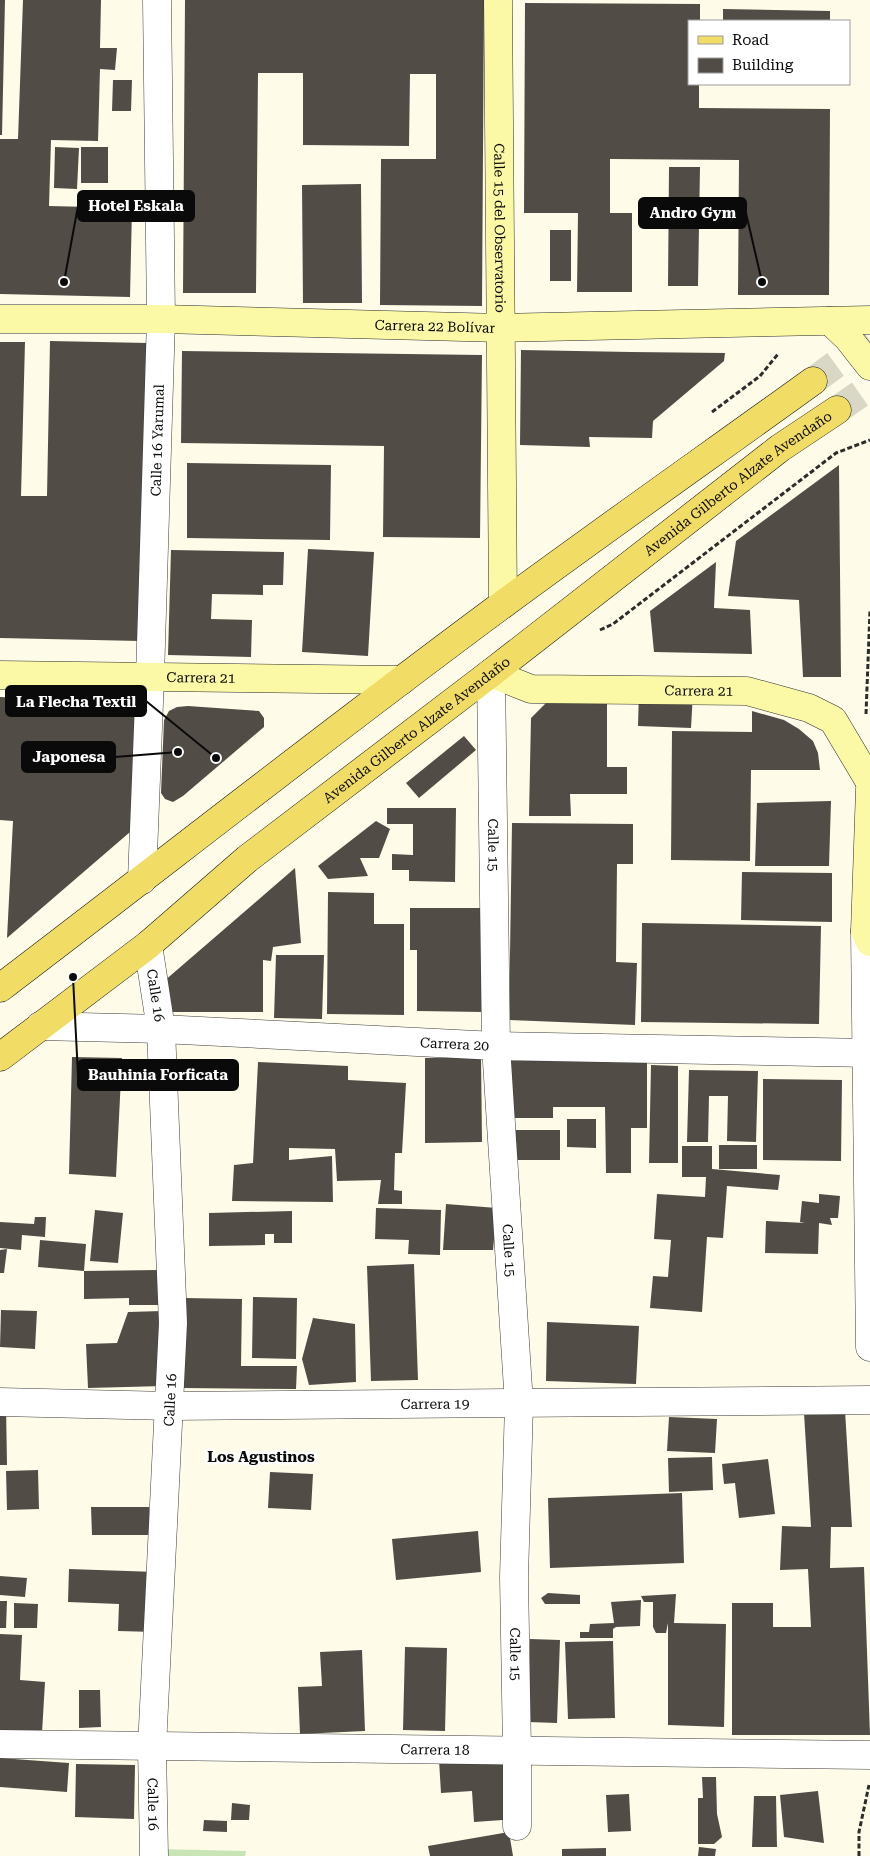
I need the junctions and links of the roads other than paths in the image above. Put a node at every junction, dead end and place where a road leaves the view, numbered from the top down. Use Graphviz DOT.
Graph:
graph roads {
  1 [pos="157,0"];
  2 [pos="498,0"];
  3 [pos="0,319"];
  4 [pos="161,319"];
  5 [pos="870,320"];
  6 [pos="830,321"];
  7 [pos="501,328"];
  8 [pos="870,366"];
  9 [pos="813,381"];
  10 [pos="837,410"];
  11 [pos="503,604"];
  12 [pos="491,673"];
  13 [pos="0,675"];
  14 [pos="150,677"];
  15 [pos="402,680"];
  16 [pos="870,782"];
  17 [pos="870,789"];
  18 [pos="142,880"];
  19 [pos="868,937"];
  20 [pos="148,945"];
  21 [pos="0,988"];
  22 [pos="40,1026"];
  23 [pos="161,1029"];
  24 [pos="496,1046"];
  25 [pos="868,1053"];
  26 [pos="0,1056"];
  27 [pos="870,1347"];
  28 [pos="870,1400"];
  29 [pos="0,1402"];
  30 [pos="519,1404"];
  31 [pos="170,1406"];
  32 [pos="0,1744"];
  33 [pos="152,1747"];
  34 [pos="517,1750"];
  35 [pos="870,1755"];
  36 [pos="517,1826"];
  37 [pos="154,1856"];
  1 -- 4 [label="street, Calle 16 Yarumal"];
  2 -- 7 [label="main road, Calle 15 del Observatorio"];
  3 -- 4 [label="main road, Carrera 22 Bolívar"];
  4 -- 7 [label="main road, Carrera 22 Bolívar"];
  4 -- 14 [label="street, Calle 16 Yarumal"];
  5 -- 6 [label="main road, Carrera 22 Bolívar"];
  6 -- 7 [label="main road, Carrera 22 Bolívar"];
  6 -- 8 [label="main road"];
  7 -- 11 [label="main road, Calle 15 del Observatorio"];
  9 -- 11 [label="main road"];
  10 -- 12 [label="main road, Avenida Gilberto Alzate Avendaño"];
  11 -- 15 [label="main road"];
  12 -- 16 [label="main road, Carrera 21"];
  12 -- 20 [label="main road, Avenida Gilberto Alzate Avendaño"];
  12 -- 24 [label="street, Calle 15"];
  13 -- 14 [label="main road, Carrera 21"];
  14 -- 15 [label="main road, Carrera 21"];
  14 -- 18 [label="street, Calle 16 Yarumal"];
  15 -- 18 [label="main road"];
  17 -- 19 [label="main road"];
  18 -- 21 [label="main road"];
  19 -- 25 [label="street"];
  20 -- 22 [label="main road, Avenida Gilberto Alzate Avendaño"];
  20 -- 23 [label="street, Calle 16"];
  22 -- 23 [label="street, Carrera 20"];
  22 -- 26 [label="main road, Avenida Gilberto Alzate Avendaño"];
  23 -- 24 [label="street, Carrera 20"];
  23 -- 31 [label="street, Calle 16"];
  24 -- 25 [label="street, Carrera 20"];
  24 -- 30 [label="street, Calle 15"];
  25 -- 27 [label="street"];
  28 -- 30 [label="street, Carrera 19"];
  29 -- 31 [label="street, Carrera 19"];
  30 -- 31 [label="street, Carrera 19"];
  30 -- 34 [label="street, Calle 15"];
  31 -- 33 [label="street, Calle 16"];
  32 -- 33 [label="street, Carrera 18"];
  33 -- 34 [label="street, Carrera 18"];
  33 -- 37 [label="street, Calle 16"];
  34 -- 35 [label="street, Carrera 18"];
  34 -- 36 [label="street, Calle 15"];
}
